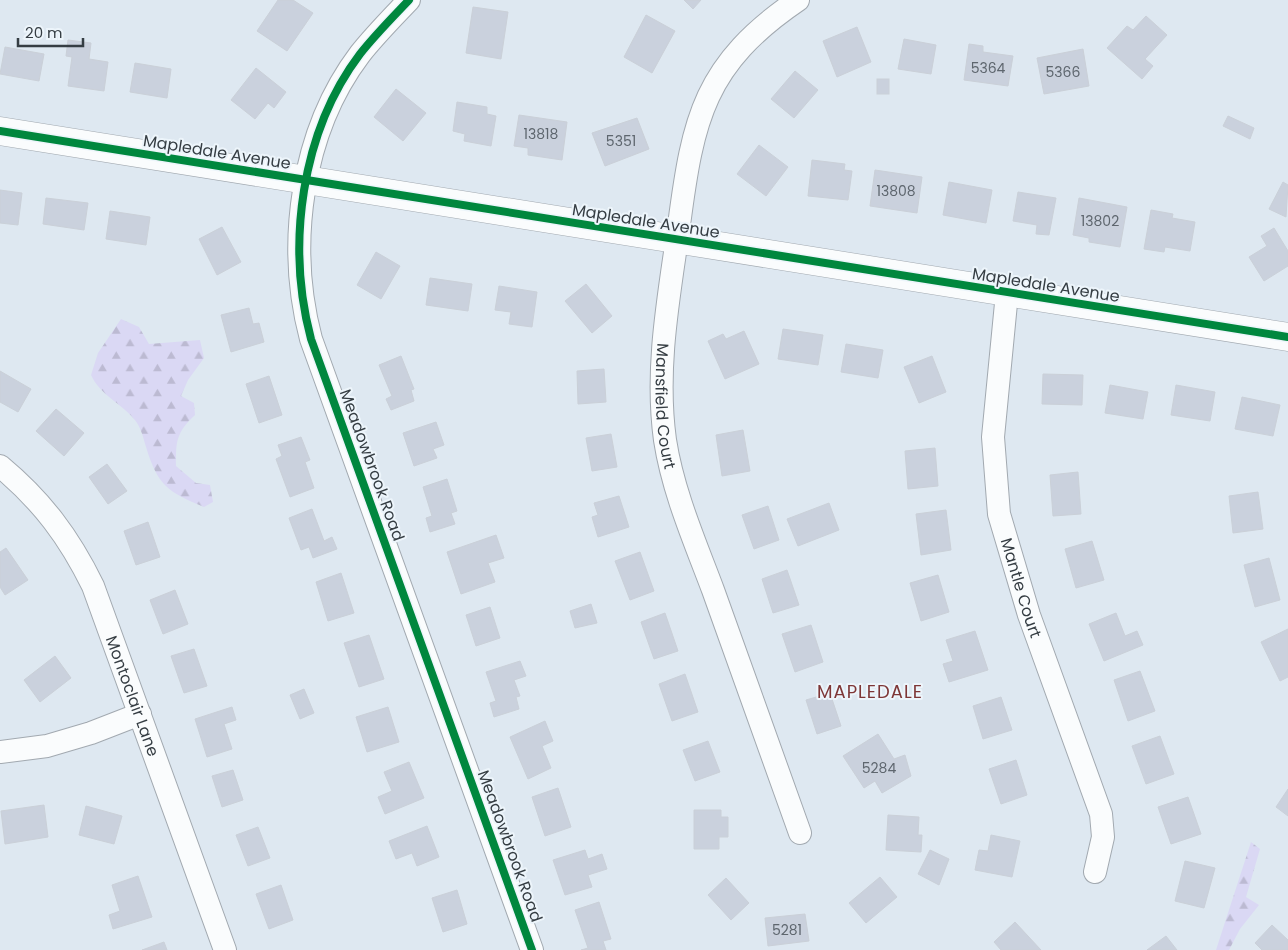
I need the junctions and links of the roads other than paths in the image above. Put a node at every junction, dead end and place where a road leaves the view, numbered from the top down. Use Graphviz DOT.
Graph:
graph roads {
  1 [pos="409,0"];
  2 [pos="798,0"];
  3 [pos="0,130"];
  4 [pos="307,180"];
  5 [pos="677,239"];
  6 [pos="1007,292"];
  7 [pos="1288,338"];
  8 [pos="0,466"];
  9 [pos="140,714"];
  10 [pos="0,752"];
  11 [pos="800,833"];
  12 [pos="1095,872"];
  13 [pos="225,950"];
  14 [pos="532,950"];
  1 -- 4 [label="street, Meadowbrook Road"];
  2 -- 5 [label="street, Mansfield Court"];
  3 -- 4 [label="street, Mapledale Avenue"];
  4 -- 5 [label="street, Mapledale Avenue"];
  4 -- 14 [label="street, Meadowbrook Road"];
  5 -- 6 [label="street, Mapledale Avenue"];
  5 -- 11 [label="street, Mansfield Court"];
  6 -- 7 [label="street, Mapledale Avenue"];
  6 -- 12 [label="street, Mantle Court"];
  8 -- 9 [label="street, Montoclair Lane"];
  9 -- 10 [label="street"];
  9 -- 13 [label="street, Montoclair Lane"];
}
